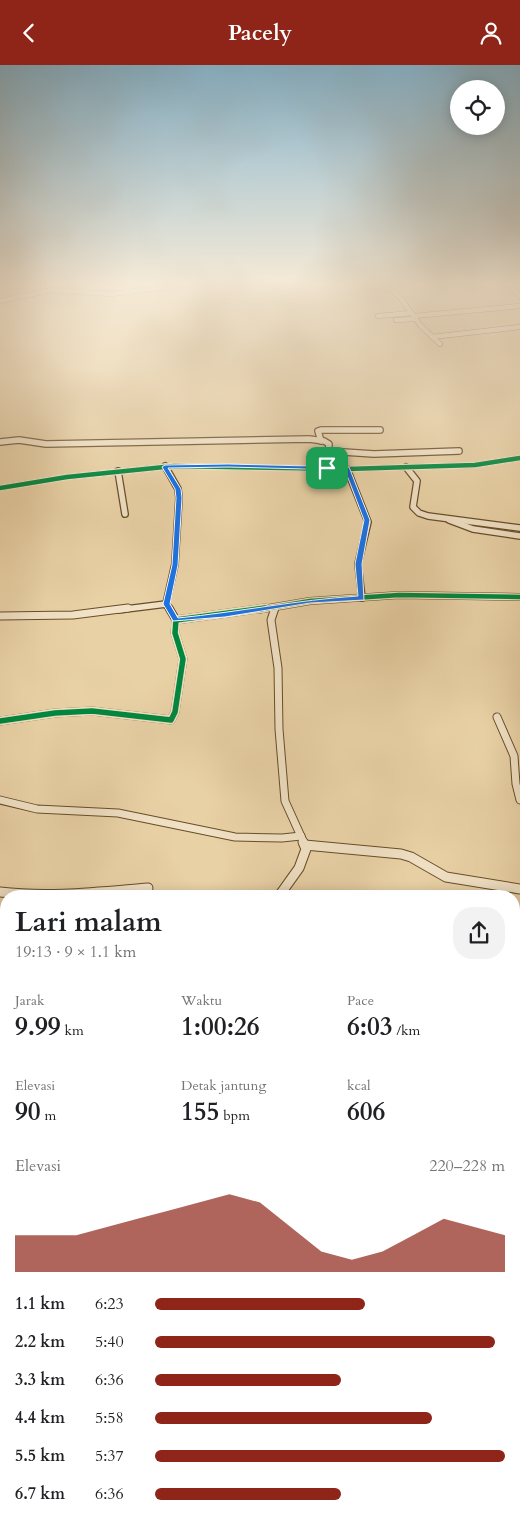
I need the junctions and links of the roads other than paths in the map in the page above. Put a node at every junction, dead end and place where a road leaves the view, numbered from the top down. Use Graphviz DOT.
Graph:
graph roads {
  1 [pos="380,430"];
  2 [pos="321,441"];
  3 [pos="0,442"];
  4 [pos="328,451"];
  5 [pos="459,451"];
  6 [pos="520,458"];
  7 [pos="165,467"];
  8 [pos="406,467"];
  9 [pos="327,468"];
  10 [pos="347,469"];
  11 [pos="118,471"];
  12 [pos="0,488"];
  13 [pos="125,514"];
  14 [pos="447,519"];
  15 [pos="520,528"];
  16 [pos="520,536"];
  17 [pos="520,597"];
  18 [pos="362,598"];
  19 [pos="166,604"];
  20 [pos="275,607"];
  21 [pos="0,617"];
  22 [pos="176,620"];
  23 [pos="497,717"];
  24 [pos="0,721"];
  25 [pos="0,799"];
  26 [pos="520,800"];
  27 [pos="301,836"];
  28 [pos="304,845"];
  29 [pos="148,888"];
  30 [pos="520,889"];
  31 [pos="121,890"];
  32 [pos="284,890"];
  1 -- 2 [label="street"];
  2 -- 3 [label="street"];
  2 -- 4 [label="street"];
  4 -- 5 [label="street"];
  4 -- 9 [label="street"];
  6 -- 8 [label="street"];
  7 -- 9 [label="street"];
  7 -- 11 [label="street"];
  7 -- 19 [label="street"];
  8 -- 10 [label="street"];
  8 -- 14 [label="street"];
  9 -- 10 [label="street"];
  10 -- 18 [label="street"];
  11 -- 12 [label="street"];
  11 -- 13 [label="street"];
  14 -- 15 [label="street"];
  14 -- 16 [label="street"];
  17 -- 18 [label="street"];
  18 -- 20 [label="street"];
  19 -- 21 [label="street"];
  19 -- 22 [label="street"];
  20 -- 22 [label="street"];
  20 -- 27 [label="street"];
  22 -- 24 [label="street"];
  23 -- 26 [label="street"];
  25 -- 27 [label="street"];
  27 -- 28 [label="street"];
  28 -- 30 [label="street"];
  28 -- 32 [label="street"];
  29 -- 31 [label="street"];
}
